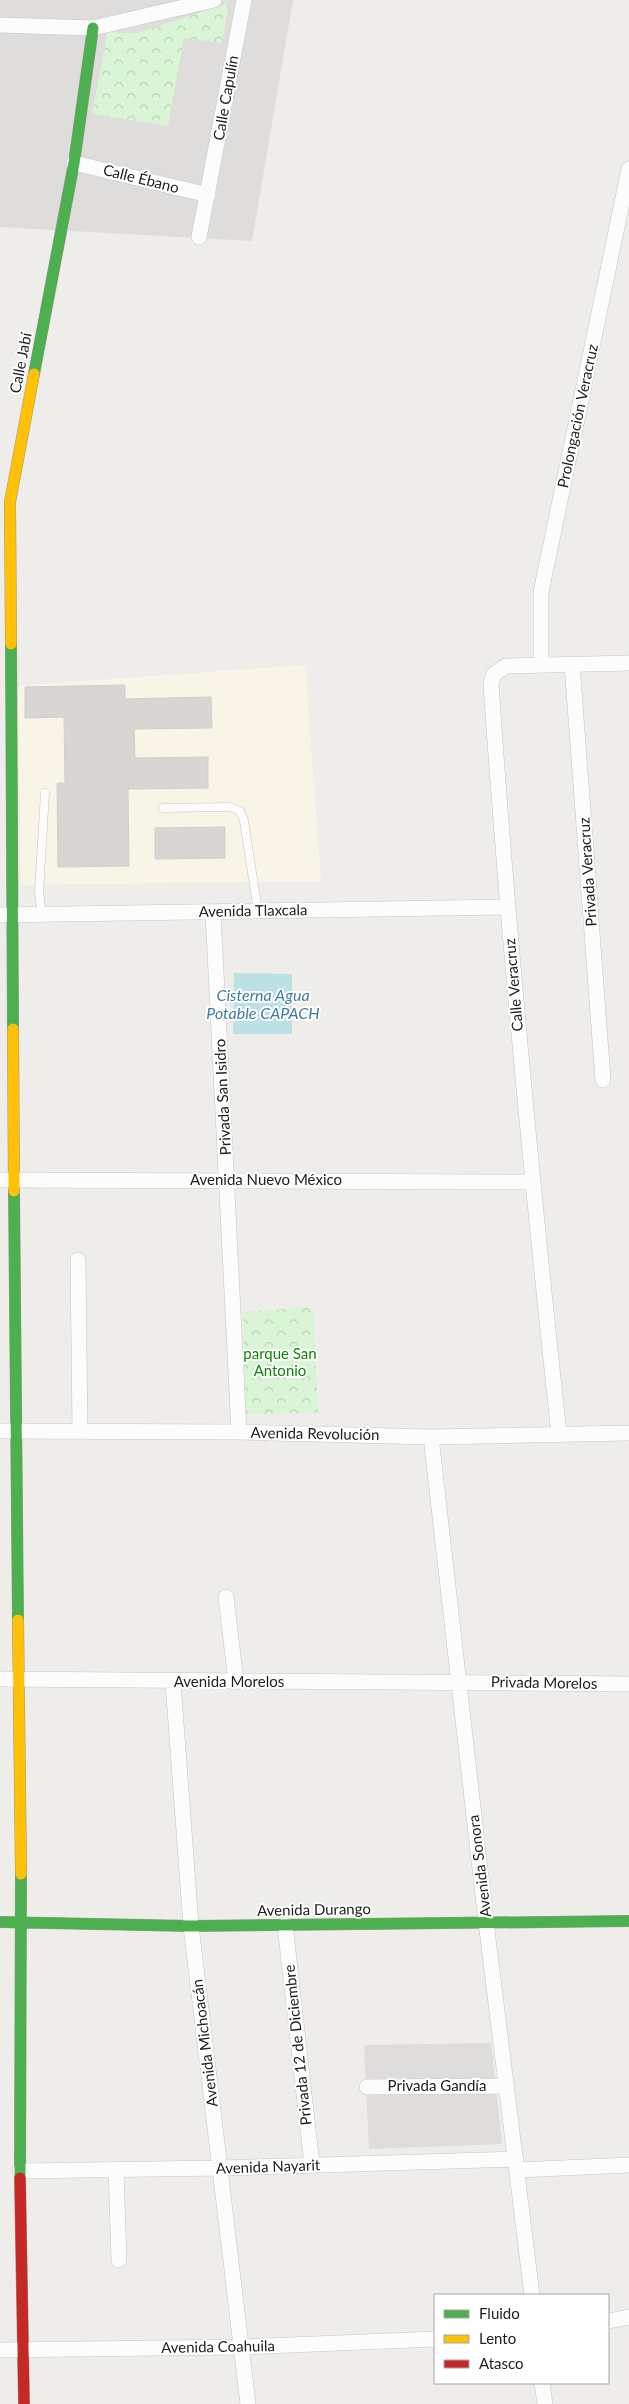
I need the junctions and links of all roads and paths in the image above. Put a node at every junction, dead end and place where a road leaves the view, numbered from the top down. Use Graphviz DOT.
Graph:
graph roads {
  1 [pos="214,0"];
  2 [pos="244,0"];
  3 [pos="0,25"];
  4 [pos="93,28"];
  5 [pos="74,163"];
  6 [pos="629,169"];
  7 [pos="208,195"];
  8 [pos="199,237"];
  9 [pos="5,552"];
  10 [pos="5,588"];
  11 [pos="5,605"];
  12 [pos="629,663"];
  13 [pos="572,664"];
  14 [pos="541,665"];
  15 [pos="45,793"];
  16 [pos="163,808"];
  17 [pos="506,907"];
  18 [pos="258,911"];
  19 [pos="213,912"];
  20 [pos="6,915"];
  21 [pos="42,915"];
  22 [pos="603,1080"];
  23 [pos="7,1180"];
  24 [pos="227,1180"];
  25 [pos="532,1182"];
  26 [pos="78,1260"];
  27 [pos="8,1431"];
  28 [pos="80,1431"];
  29 [pos="240,1432"];
  30 [pos="629,1433"];
  31 [pos="559,1434"];
  32 [pos="431,1437"];
  33 [pos="226,1597"];
  34 [pos="0,1679"];
  35 [pos="17,1679"];
  36 [pos="458,1681"];
  37 [pos="173,1682"];
  38 [pos="236,1682"];
  39 [pos="629,1684"];
  40 [pos="629,1921"];
  41 [pos="0,1922"];
  42 [pos="22,1922"];
  43 [pos="486,1922"];
  44 [pos="285,1925"];
  45 [pos="191,1926"];
  46 [pos="507,2086"];
  47 [pos="367,2087"];
  48 [pos="517,2165"];
  49 [pos="629,2165"];
  50 [pos="312,2166"];
  51 [pos="220,2168"];
  52 [pos="116,2170"];
  53 [pos="20,2171"];
  54 [pos="119,2260"];
  55 [pos="532,2294"];
  56 [pos="629,2317"];
  57 [pos="609,2321"];
  58 [pos="434,2339"];
  59 [pos="241,2347"];
  60 [pos="0,2350"];
  61 [pos="23,2351"];
  62 [pos="542,2384"];
  63 [pos="24,2404"];
  64 [pos="248,2404"];
  65 [pos="545,2404"];
  1 -- 4 [label="street"];
  2 -- 7 [label="street, Calle Capulín"];
  3 -- 4 [label="street"];
  4 -- 5 [label="street, Calle Jabí"];
  5 -- 7 [label="street, Calle Ébano"];
  5 -- 9 [label="street, Calle Jabí"];
  6 -- 14 [label="street, Prolongación Veracruz"];
  7 -- 8 [label="street, Calle Capulín"];
  9 -- 10 [label="street, Calle Jabí"];
  10 -- 11 [label="street, Calle Jabí"];
  11 -- 20 [label="street, Calle Jabí"];
  12 -- 13 [label="street, Calle Veracruz"];
  13 -- 14 [label="street, Calle Veracruz"];
  13 -- 22 [label="street, Privada Veracruz"];
  14 -- 17 [label="street, Calle Veracruz"];
  15 -- 21 [label="lane"];
  16 -- 18 [label="lane"];
  17 -- 18 [label="street, Avenida Tlaxcala"];
  17 -- 25 [label="street, Calle Veracruz"];
  18 -- 19 [label="street, Avenida Tlaxcala"];
  19 -- 21 [label="street, Avenida Tlaxcala"];
  19 -- 24 [label="street, Privada San Isidro"];
  20 -- 21 [label="street, Avenida Tlaxcala"];
  20 -- 23 [label="street, Calle Jabí"];
  23 -- 24 [label="street, Avenida Nuevo México"];
  23 -- 27 [label="street, Calle Jabí"];
  24 -- 25 [label="street, Avenida Nuevo México"];
  24 -- 29 [label="street, Privada San Isidro"];
  25 -- 31 [label="street, Calle Veracruz"];
  26 -- 28 [label="street"];
  27 -- 28 [label="street, Avenida Revolución"];
  27 -- 35 [label="street, Calle Jabí"];
  28 -- 29 [label="street, Avenida Revolución"];
  29 -- 32 [label="street, Avenida Revolución"];
  30 -- 31 [label="street, Avenida Revolución"];
  31 -- 32 [label="street, Avenida Revolución"];
  32 -- 36 [label="street, Avenida Sonora"];
  33 -- 38 [label="street"];
  34 -- 35 [label="street, Avenida Morelos"];
  35 -- 37 [label="street, Avenida Morelos"];
  35 -- 42 [label="street, Calle Jabí"];
  36 -- 38 [label="street, Avenida Morelos"];
  36 -- 39 [label="street, Privada Morelos"];
  36 -- 43 [label="street, Avenida Sonora"];
  37 -- 38 [label="street, Avenida Morelos"];
  37 -- 45 [label="street, Avenida Michoacán"];
  40 -- 43 [label="street, Avenida Durango"];
  41 -- 42 [label="street, Avenida Durango"];
  42 -- 45 [label="street, Avenida Durango"];
  42 -- 53 [label="street, Calle Jabí"];
  43 -- 44 [label="street, Avenida Durango"];
  43 -- 46 [label="street, Avenida Sonora"];
  44 -- 45 [label="street, Avenida Durango"];
  44 -- 50 [label="street, Privada 12 de Diciembre"];
  45 -- 51 [label="street, Avenida Michoacán"];
  46 -- 47 [label="street, Privada Gandía"];
  46 -- 48 [label="street, Avenida Sonora"];
  48 -- 49 [label="street, Avenida Nayarit"];
  48 -- 50 [label="street, Avenida Nayarit"];
  48 -- 55 [label="street, Avenida Sonora"];
  50 -- 51 [label="street, Avenida Nayarit"];
  51 -- 52 [label="street, Avenida Nayarit"];
  51 -- 59 [label="street, Avenida Michoacán"];
  52 -- 53 [label="street, Avenida Nayarit"];
  52 -- 54 [label="street"];
  53 -- 61 [label="street, Calle Jabí"];
  56 -- 57 [label="street"];
  58 -- 59 [label="street, Avenida Coahuila"];
  59 -- 61 [label="street, Avenida Coahuila"];
  59 -- 64 [label="street, Avenida Michoacán"];
  60 -- 61 [label="street, Avenida Coahuila"];
  61 -- 63 [label="street, Calle Jabí"];
  62 -- 65 [label="street"];
}
